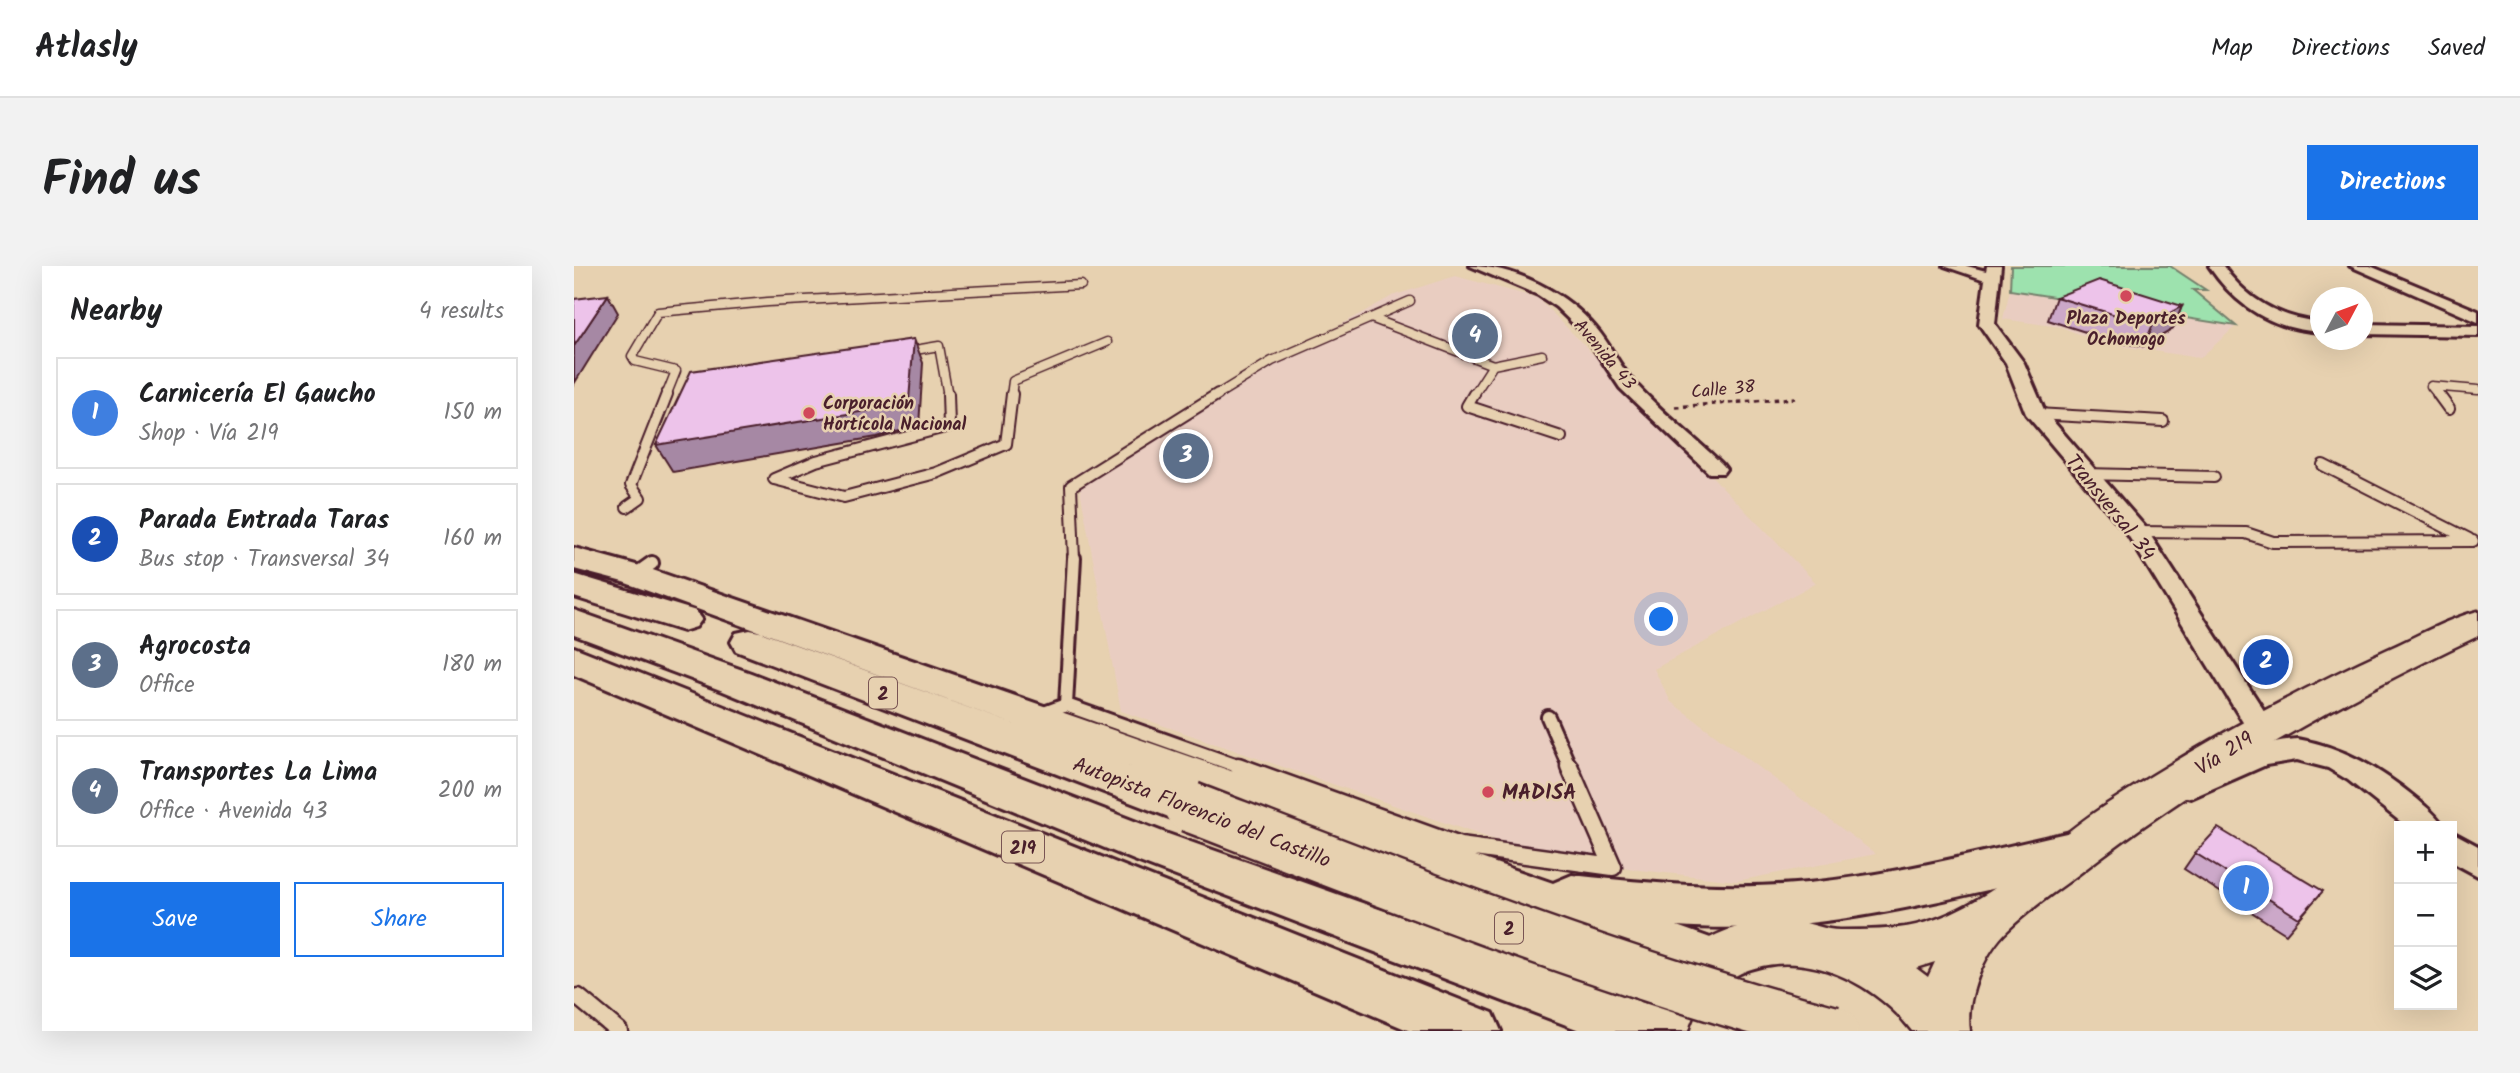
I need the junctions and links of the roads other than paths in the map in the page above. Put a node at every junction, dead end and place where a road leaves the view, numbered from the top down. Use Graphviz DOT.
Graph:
graph roads {
  1 [pos="1477,266"];
  2 [pos="1951,266"];
  3 [pos="2216,266"];
  4 [pos="2357,266"];
  5 [pos="1993,272"];
  6 [pos="1081,285"];
  7 [pos="1410,301"];
  8 [pos="2478,317"];
  9 [pos="1371,318"];
  10 [pos="2310,327"];
  11 [pos="2373,329"];
  12 [pos="2478,331"];
  13 [pos="1107,341"];
  14 [pos="893,354"];
  15 [pos="1542,355"];
  16 [pos="1493,365"];
  17 [pos="681,384"];
  18 [pos="668,386"];
  19 [pos="2478,390"];
  20 [pos="2449,409"];
  21 [pos="2036,414"];
  22 [pos="2163,421"];
  23 [pos="1561,437"];
  24 [pos="2322,465"];
  25 [pos="1716,469"];
  26 [pos="2085,474"];
  27 [pos="2214,477"];
  28 [pos="627,507"];
  29 [pos="2137,532"];
  30 [pos="2475,542"];
  31 [pos="574,558"];
  32 [pos="574,585"];
  33 [pos="574,622"];
  34 [pos="2478,622"];
  35 [pos="574,660"];
  36 [pos="1051,711"];
  37 [pos="1548,717"];
  38 [pos="2274,723"];
  39 [pos="2122,816"];
  40 [pos="2421,821"];
  41 [pos="2457,848"];
  42 [pos="2071,851"];
  43 [pos="1414,853"];
  44 [pos="2478,863"];
  45 [pos="1990,916"];
  46 [pos="1842,952"];
  47 [pos="1711,961"];
  48 [pos="578,997"];
  49 [pos="1943,1030"];
  50 [pos="619,1031"];
  51 [pos="1473,1031"];
  52 [pos="1649,1031"];
  53 [pos="1662,1031"];
  54 [pos="1833,1031"];
  1 -- 25 [label="street, Avenida 43"];
  2 -- 5 [label="street"];
  3 -- 10 [label="street"];
  4 -- 8 [label="street"];
  5 -- 21 [label="street, Transversal 34"];
  6 -- 18 [label="lane"];
  7 -- 9 [label="lane"];
  9 -- 16 [label="lane"];
  9 -- 36 [label="lane"];
  11 -- 12 [label="street"];
  13 -- 14 [label="lane"];
  15 -- 16 [label="lane"];
  16 -- 23 [label="lane"];
  17 -- 18 [label="lane"];
  18 -- 28 [label="lane"];
  19 -- 20 [label="lane"];
  21 -- 22 [label="lane"];
  21 -- 26 [label="street, Transversal 34"];
  24 -- 30 [label="lane"];
  26 -- 27 [label="lane"];
  26 -- 29 [label="street, Transversal 34"];
  29 -- 30 [label="lane"];
  29 -- 38 [label="street, Transversal 34"];
  31 -- 36 [label="highway"];
  32 -- 54 [label="highway, Autopista Florencio del Castillo / 2, bridge"];
  33 -- 52 [label="highway, 2"];
  34 -- 38 [label="main road, Vía 219"];
  35 -- 51 [label="highway, 219"];
  36 -- 37 [label="lane"];
  36 -- 43 [label="highway"];
  38 -- 39 [label="main road, Vía 219"];
  39 -- 40 [label="street"];
  39 -- 42 [label="main road, Vía 219"];
  41 -- 44 [label="street"];
  42 -- 43 [label="highway, 2"];
  42 -- 45 [label="main road, Vía 219"];
  43 -- 47 [label="highway"];
  45 -- 46 [label="main road, Vía 219"];
  45 -- 49 [label="main road, Vía 219"];
  46 -- 47 [label="main road"];
  46 -- 49 [label="main road"];
  47 -- 53 [label="main road"];
  48 -- 50 [label="lane"];
}
